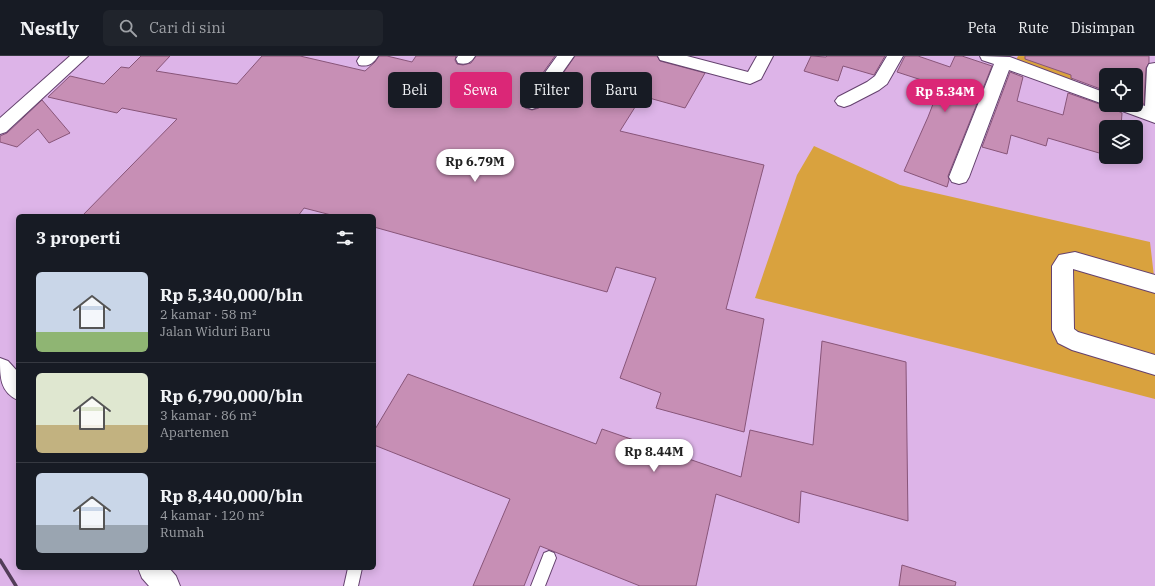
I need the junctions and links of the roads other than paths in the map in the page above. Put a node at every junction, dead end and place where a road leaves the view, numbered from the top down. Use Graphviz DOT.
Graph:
graph roads {
  1 [pos="80,56"];
  2 [pos="566,56"];
  3 [pos="666,56"];
  4 [pos="765,56"];
  5 [pos="894,56"];
  6 [pos="996,59"];
  7 [pos="1155,68"];
  8 [pos="554,72"];
  9 [pos="1099,96"];
  10 [pos="844,101"];
  11 [pos="1143,112"];
  12 [pos="1154,116"];
  13 [pos="0,128"];
  14 [pos="959,177"];
  15 [pos="1155,284"];
  16 [pos="1155,365"];
  17 [pos="1,371"];
  18 [pos="16,387"];
  19 [pos="549,558"];
  20 [pos="154,570"];
  21 [pos="354,570"];
  22 [pos="166,586"];
  23 [pos="352,586"];
  24 [pos="538,586"];
  1 -- 13 [label="street"];
  2 -- 8 [label="street"];
  3 -- 4 [label="street"];
  5 -- 10 [label="street"];
  6 -- 9 [label="street"];
  6 -- 14 [label="street"];
  7 -- 12 [label="street"];
  11 -- 12 [label="street"];
  15 -- 16 [label="street"];
  17 -- 18 [label="street"];
  19 -- 24 [label="lane"];
  20 -- 22 [label="street"];
  21 -- 23 [label="lane"];
}
